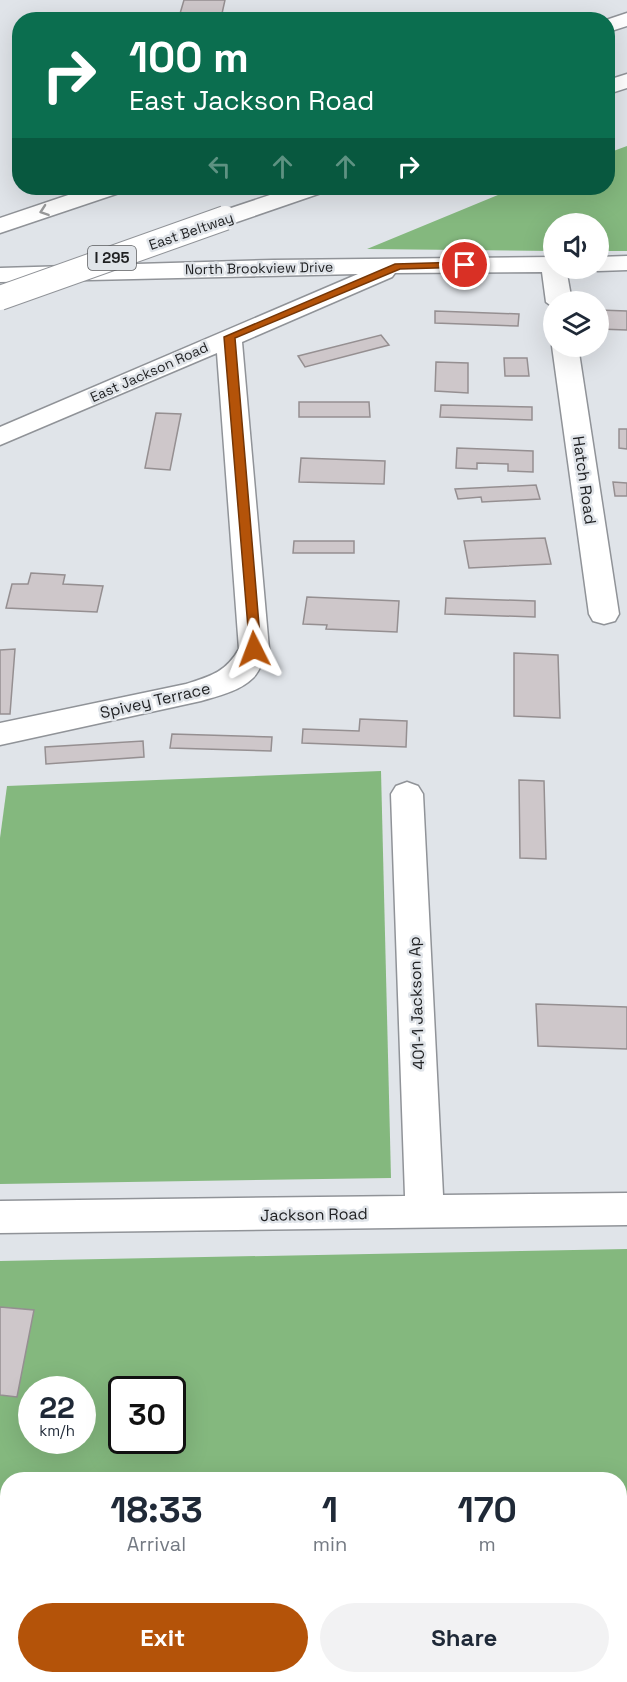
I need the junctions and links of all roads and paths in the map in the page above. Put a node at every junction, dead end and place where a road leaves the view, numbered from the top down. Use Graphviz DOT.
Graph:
graph roads {
  1 [pos="91,195"];
  2 [pos="292,195"];
  3 [pos="8,224"];
  4 [pos="627,263"];
  5 [pos="609,264"];
  6 [pos="399,266"];
  7 [pos="543,266"];
  8 [pos="0,275"];
  9 [pos="0,298"];
  10 [pos="229,337"];
  11 [pos="568,357"];
  12 [pos="0,437"];
  13 [pos="604,614"];
  14 [pos="7,732"];
  15 [pos="407,794"];
  16 [pos="627,1209"];
  17 [pos="425,1213"];
  18 [pos="0,1217"];
  1 -- 3 [label="main road, one-way"];
  2 -- 9 [label="main road, East Beltway / I 295, bridge"];
  4 -- 5 [label="main road"];
  6 -- 7 [label="main road, North Brookview Drive"];
  6 -- 8 [label="main road, North Brookview Drive"];
  6 -- 10 [label="main road, East Jackson Road"];
  10 -- 12 [label="main road, East Jackson Road"];
  10 -- 14 [label="main road, Spivey Terrace"];
  11 -- 13 [label="main road, Hatch Road"];
  15 -- 17 [label="main road, 401-1 Jackson Ap"];
  16 -- 17 [label="main road, Jackson Road"];
  17 -- 18 [label="main road, Jackson Road"];
}
